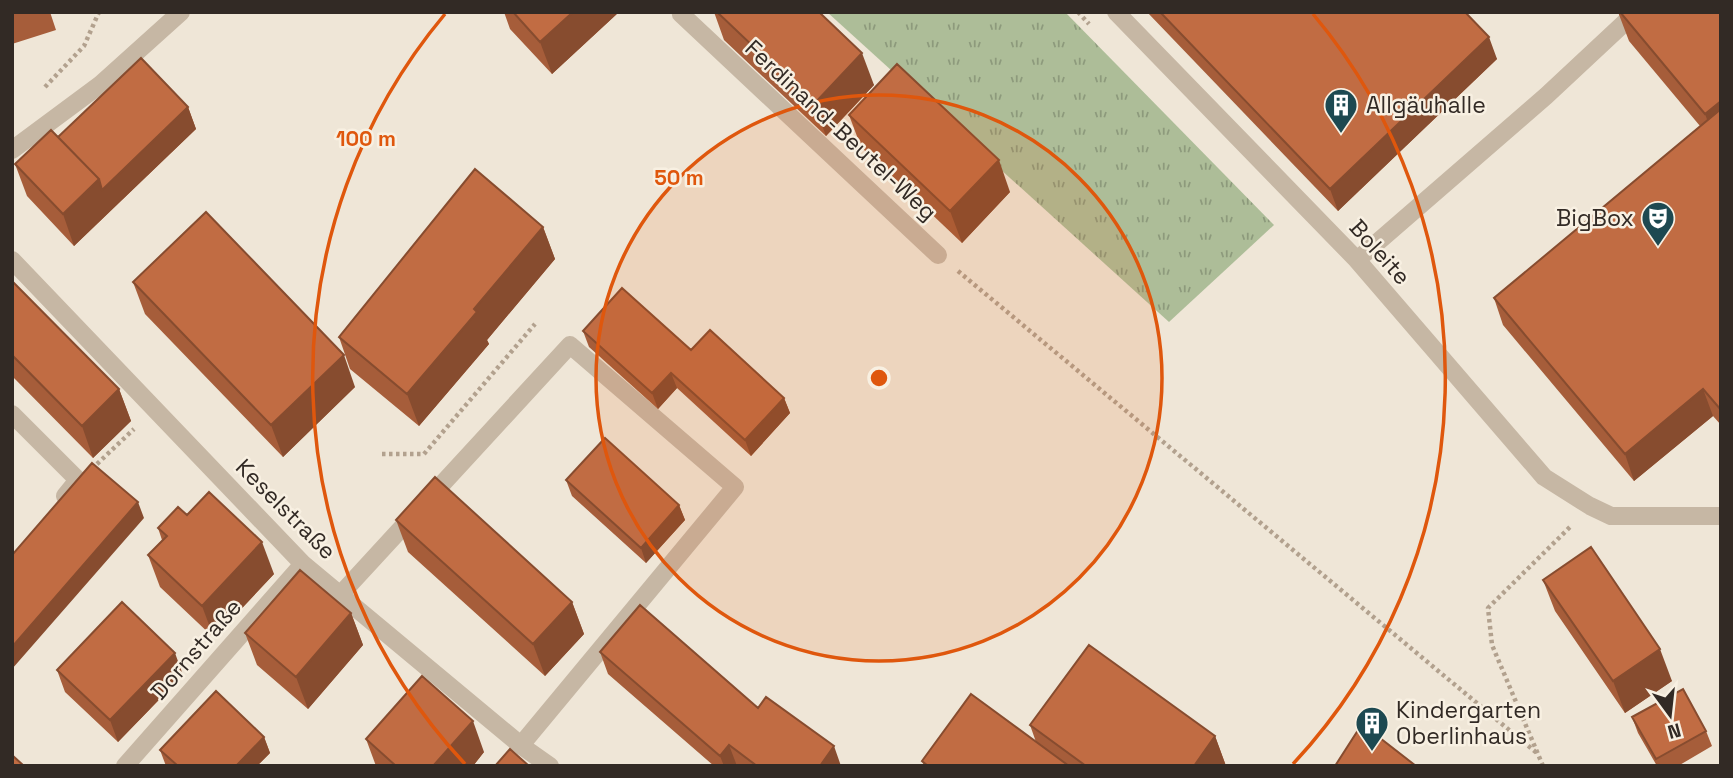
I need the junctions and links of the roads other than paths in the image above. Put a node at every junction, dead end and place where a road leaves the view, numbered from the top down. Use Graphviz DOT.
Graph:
graph roads {
  1 [pos="181,12"];
  2 [pos="682,12"];
  3 [pos="1116,12"];
  4 [pos="1636,12"];
  5 [pos="12,150"];
  6 [pos="938,255"];
  7 [pos="12,260"];
  8 [pos="1357,260"];
  9 [pos="12,414"];
  10 [pos="54,509"];
  11 [pos="1721,516"];
  12 [pos="303,564"];
  13 [pos="340,595"];
  14 [pos="520,749"];
  15 [pos="125,766"];
  16 [pos="550,766"];
  1 -- 5 [label="street"];
  2 -- 6 [label="street, Ferdinand-Beutel-Weg"];
  3 -- 8 [label="street, Boleite"];
  4 -- 8 [label="street"];
  7 -- 12 [label="street, Keselstraße"];
  8 -- 11 [label="street, Boleite"];
  9 -- 10 [label="street"];
  12 -- 13 [label="street, Keselstraße"];
  12 -- 15 [label="street, Dornstraße"];
  13 -- 14 [label="street, Keselstraße"];
  13 -- 14 [label="street"];
  14 -- 16 [label="street, Keselstraße"];
}
